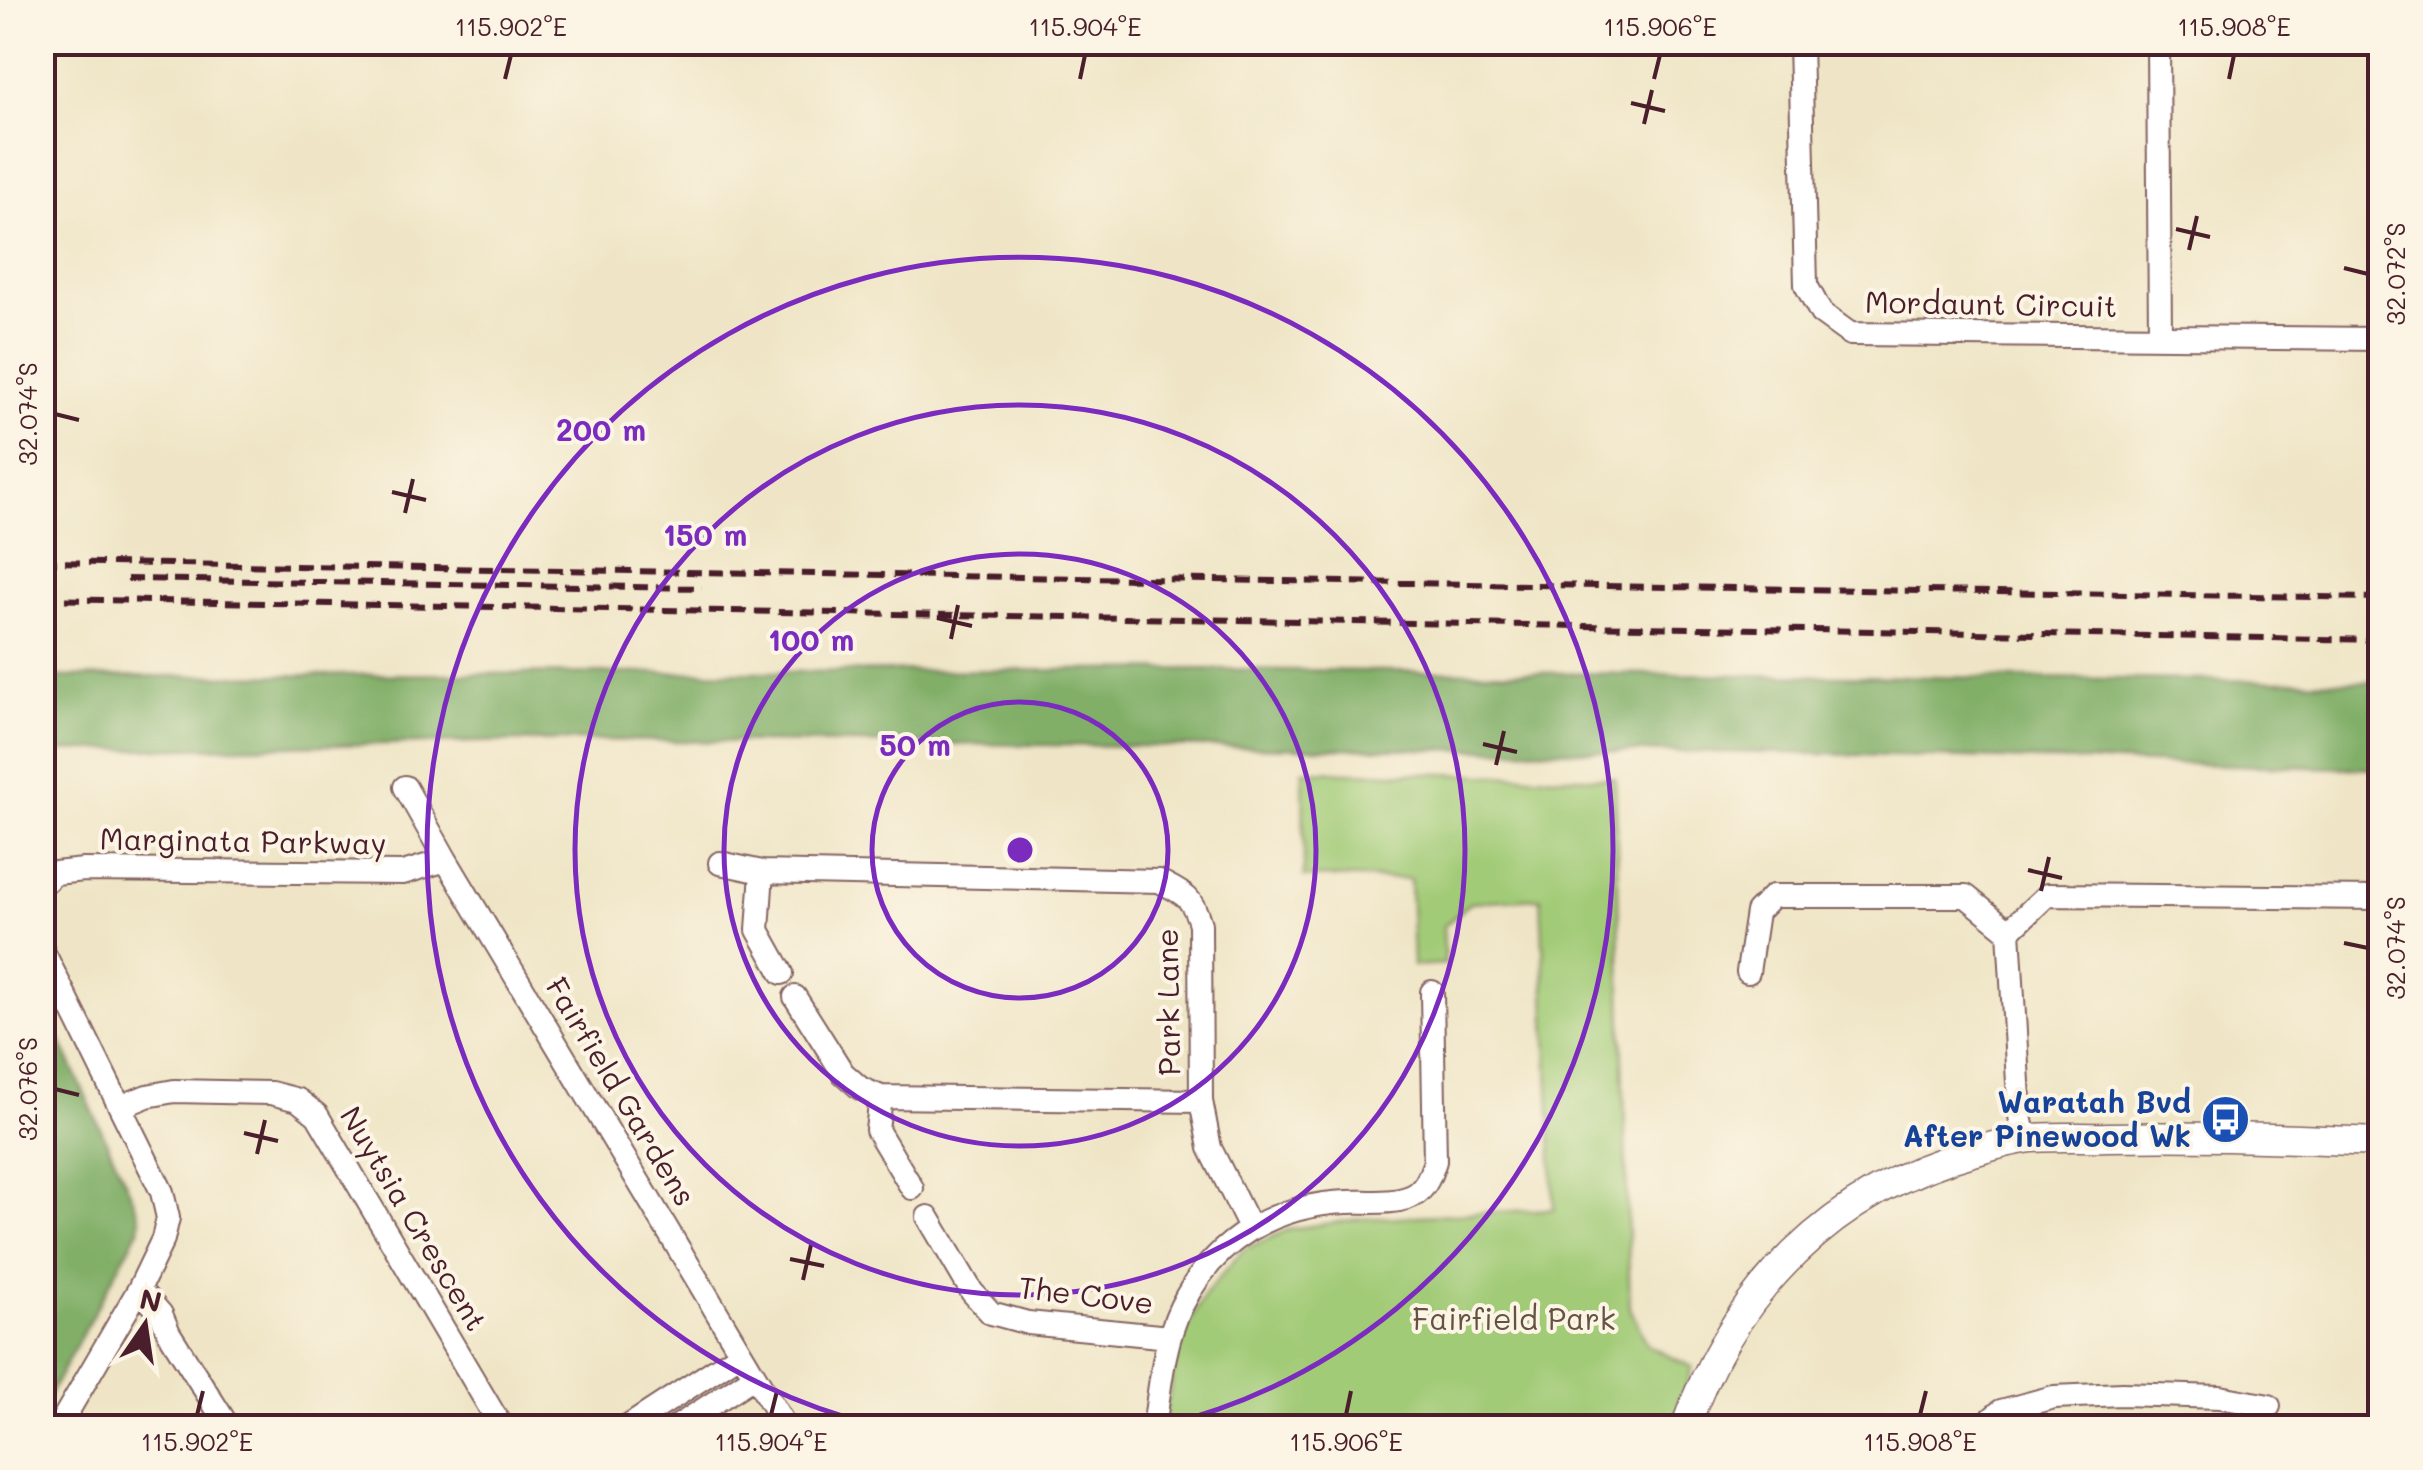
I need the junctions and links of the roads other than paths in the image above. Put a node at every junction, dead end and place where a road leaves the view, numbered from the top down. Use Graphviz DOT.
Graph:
graph roads {
  1 [pos="1800,42"];
  2 [pos="2158,42"];
  3 [pos="2160,337"];
  4 [pos="2380,339"];
  5 [pos="404,787"];
  6 [pos="446,860"];
  7 [pos="720,862"];
  8 [pos="762,872"];
  9 [pos="42,884"];
  10 [pos="2380,898"];
  11 [pos="2009,931"];
  12 [pos="42,948"];
  13 [pos="1748,972"];
  14 [pos="782,974"];
  15 [pos="1432,992"];
  16 [pos="795,997"];
  17 [pos="881,1097"];
  18 [pos="1200,1102"];
  19 [pos="120,1106"];
  20 [pos="2025,1139"];
  21 [pos="2380,1142"];
  22 [pos="912,1188"];
  23 [pos="928,1217"];
  24 [pos="1250,1228"];
  25 [pos="139,1290"];
  26 [pos="122,1318"];
  27 [pos="168,1333"];
  28 [pos="1170,1337"];
  29 [pos="741,1353"];
  30 [pos="755,1376"];
  31 [pos="2269,1406"];
  32 [pos="58,1428"];
  33 [pos="229,1428"];
  34 [pos="502,1428"];
  35 [pos="626,1428"];
  36 [pos="674,1428"];
  37 [pos="786,1428"];
  38 [pos="1154,1428"];
  39 [pos="1685,1428"];
  40 [pos="1981,1428"];
  1 -- 3 [label="street, Mordaunt Circuit"];
  2 -- 3 [label="street"];
  3 -- 4 [label="street, Mordaunt Circuit"];
  5 -- 6 [label="street, Fairfield Gardens"];
  6 -- 9 [label="street, Marginata Parkway"];
  6 -- 29 [label="street, Fairfield Gardens"];
  7 -- 8 [label="street, Park Lane"];
  8 -- 14 [label="street"];
  8 -- 18 [label="street, Park Lane"];
  10 -- 11 [label="street"];
  11 -- 13 [label="street"];
  11 -- 20 [label="street"];
  12 -- 19 [label="street"];
  15 -- 24 [label="street"];
  16 -- 17 [label="street"];
  17 -- 18 [label="street"];
  17 -- 22 [label="street"];
  18 -- 24 [label="street, Park Lane"];
  19 -- 25 [label="street"];
  19 -- 34 [label="street, Nuytsia Crescent"];
  20 -- 21 [label="street"];
  20 -- 39 [label="street"];
  23 -- 28 [label="street, The Cove"];
  24 -- 28 [label="street"];
  25 -- 26 [label="street"];
  25 -- 27 [label="street"];
  26 -- 27 [label="street"];
  26 -- 32 [label="street"];
  27 -- 33 [label="street"];
  28 -- 38 [label="street"];
  29 -- 30 [label="street, Fairfield Gardens"];
  29 -- 35 [label="street"];
  30 -- 36 [label="street"];
  30 -- 37 [label="street, Fairfield Gardens"];
  31 -- 40 [label="street"];
}
